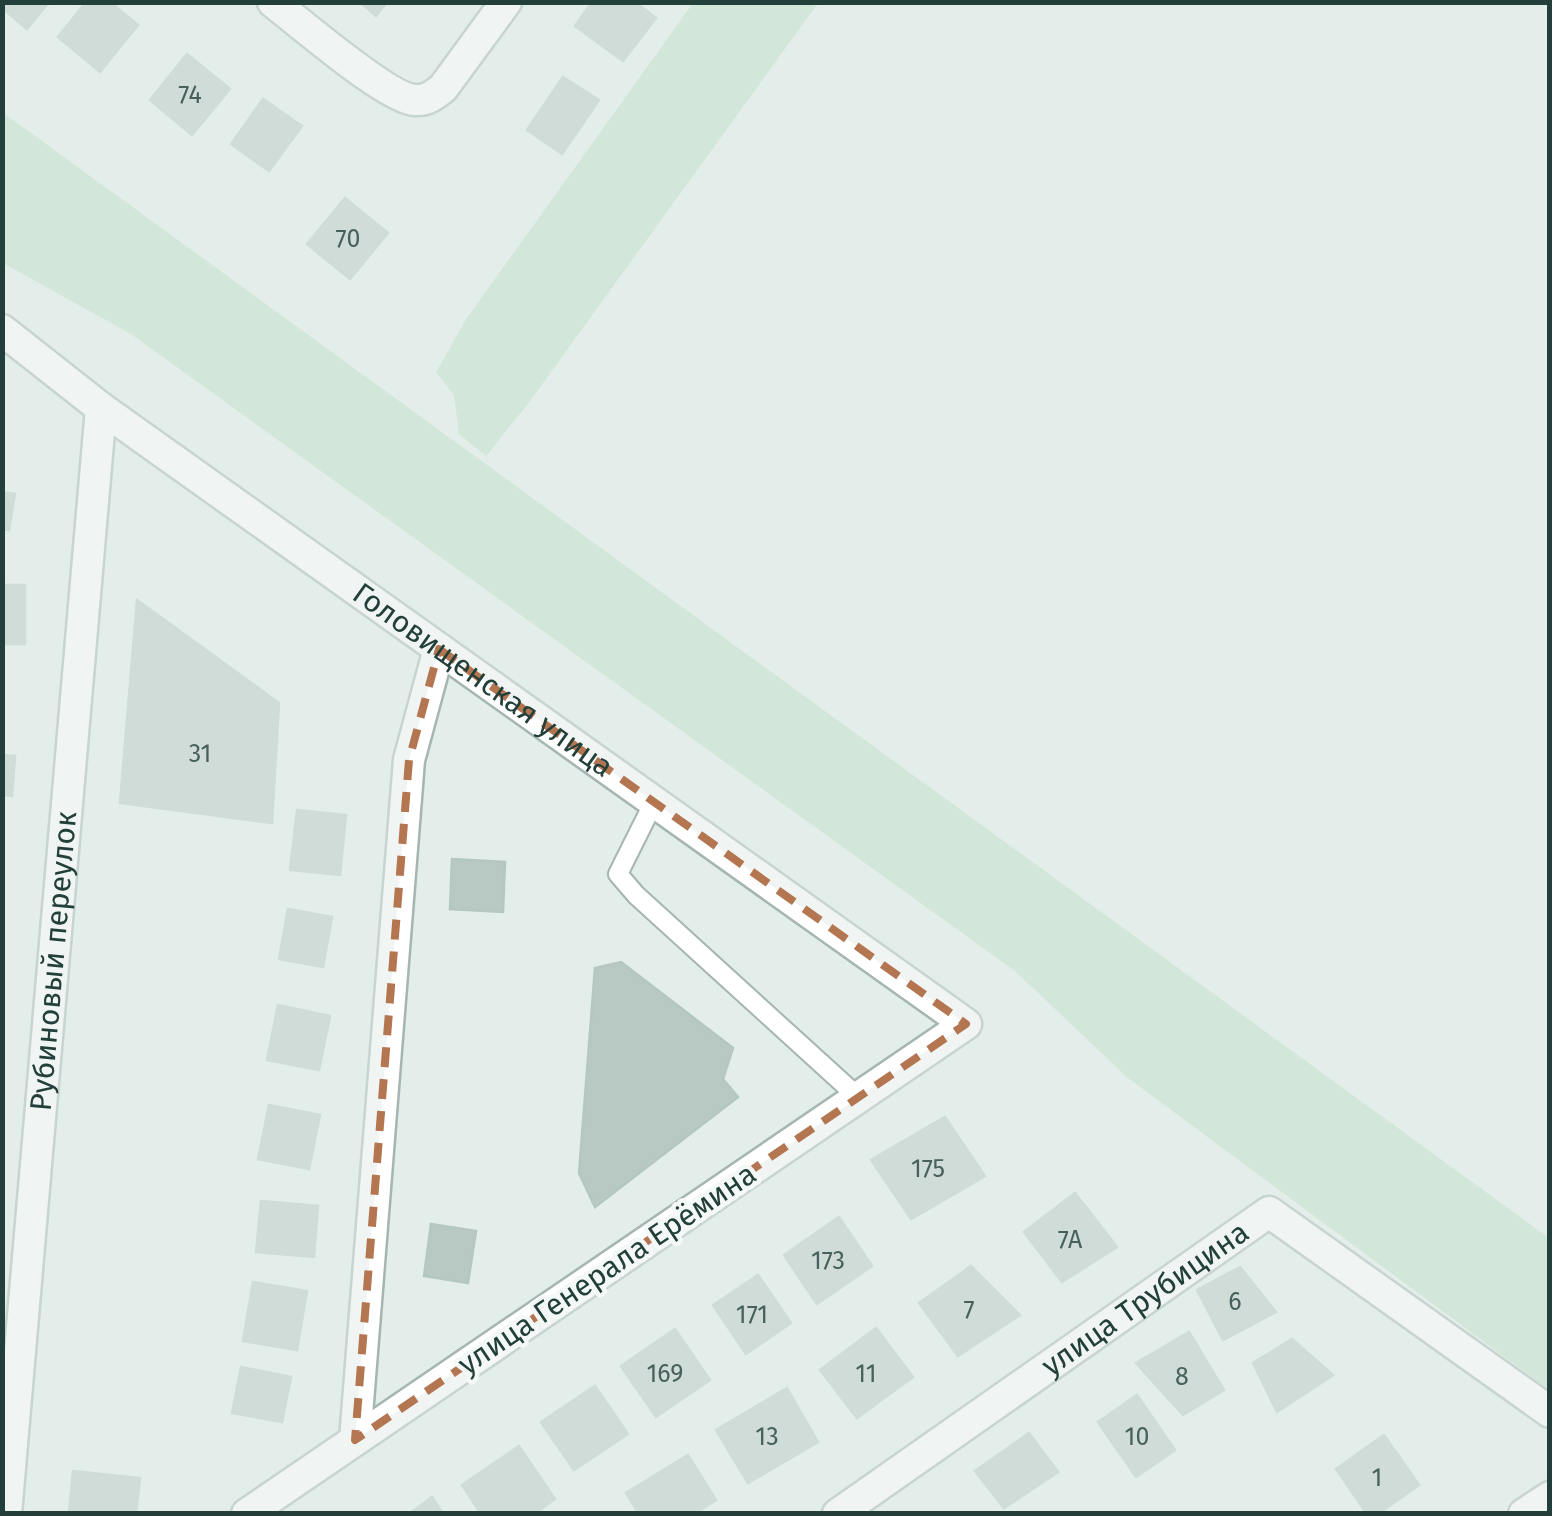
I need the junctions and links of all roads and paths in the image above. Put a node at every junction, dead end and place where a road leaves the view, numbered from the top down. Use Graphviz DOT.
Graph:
graph roads {
  1 [pos="273,2"];
  2 [pos="506,2"];
  3 [pos="2,330"];
  4 [pos="101,408"];
  5 [pos="439,649"];
  6 [pos="654,802"];
  7 [pos="966,1024"];
  8 [pos="858,1097"];
  9 [pos="1550,1412"];
  10 [pos="355,1440"];
  11 [pos="1550,1497"];
  12 [pos="6,1514"];
  13 [pos="247,1514"];
  14 [pos="838,1514"];
  15 [pos="1524,1514"];
  1 -- 2 [label="street"];
  3 -- 4 [label="street, Головищенская улица"];
  4 -- 5 [label="street, Головищенская улица"];
  4 -- 12 [label="street, Рубиновый переулок"];
  5 -- 6 [label="street, Головищенская улица"];
  5 -- 10 [label="street"];
  6 -- 7 [label="street, Головищенская улица"];
  6 -- 8 [label="lane"];
  7 -- 8 [label="street, улица Генерала Ерёмина"];
  8 -- 10 [label="street, улица Генерала Ерёмина"];
  9 -- 14 [label="street, улица Трубицина"];
  10 -- 13 [label="street, улица Генерала Ерёмина"];
  11 -- 15 [label="street"];
}
